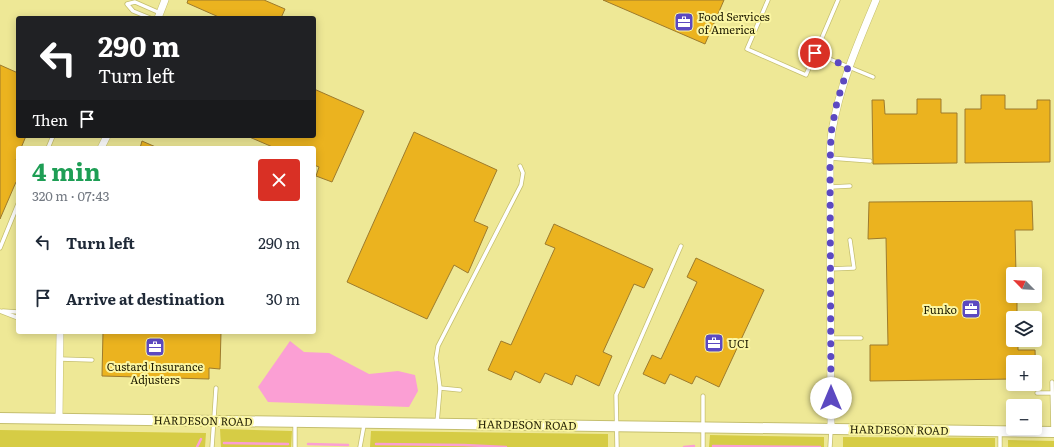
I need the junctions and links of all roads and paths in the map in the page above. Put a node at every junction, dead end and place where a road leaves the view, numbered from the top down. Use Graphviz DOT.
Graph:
graph roads {
  1 [pos="165,0"];
  2 [pos="768,0"];
  3 [pos="838,0"];
  4 [pos="876,0"];
  5 [pos="145,16"];
  6 [pos="159,16"];
  7 [pos="815,53"];
  8 [pos="848,67"];
  9 [pos="872,76"];
  10 [pos="830,158"];
  11 [pos="870,161"];
  12 [pos="520,166"];
  13 [pos="850,186"];
  14 [pos="830,187"];
  15 [pos="16,209"];
  16 [pos="850,240"];
  17 [pos="681,246"];
  18 [pos="0,248"];
  19 [pos="830,269"];
  20 [pos="0,311"];
  21 [pos="16,312"];
  22 [pos="16,317"];
  23 [pos="60,334"];
  24 [pos="830,338"];
  25 [pos="860,338"];
  26 [pos="60,359"];
  27 [pos="92,360"];
  28 [pos="1052,382"];
  29 [pos="216,388"];
  30 [pos="440,388"];
  31 [pos="460,390"];
  32 [pos="1037,393"];
  33 [pos="1052,393"];
  34 [pos="703,396"];
  35 [pos="0,418"];
  36 [pos="59,418"];
  37 [pos="213,420"];
  38 [pos="296,421"];
  39 [pos="364,422"];
  40 [pos="437,423"];
  41 [pos="616,425"];
  42 [pos="703,426"];
  43 [pos="831,428"];
  44 [pos="1000,431"];
  45 [pos="1054,432"];
  46 [pos="212,447"];
  47 [pos="295,447"];
  48 [pos="360,447"];
  49 [pos="617,447"];
  50 [pos="702,447"];
  51 [pos="830,447"];
  52 [pos="1000,447"];
  1 -- 6 [label="street"];
  2 -- 7 [label="lane"];
  3 -- 7 [label="lane"];
  4 -- 8 [label="street"];
  5 -- 6 [label="lane"];
  7 -- 8 [label="lane"];
  8 -- 9 [label="lane"];
  8 -- 10 [label="street"];
  10 -- 11 [label="lane"];
  10 -- 14 [label="street"];
  12 -- 30 [label="lane"];
  13 -- 14 [label="lane"];
  14 -- 19 [label="street"];
  15 -- 18 [label="lane"];
  16 -- 19 [label="lane"];
  17 -- 41 [label="lane"];
  19 -- 24 [label="street"];
  20 -- 21 [label="lane"];
  20 -- 22 [label="lane"];
  23 -- 26 [label="street"];
  24 -- 25 [label="lane"];
  24 -- 43 [label="street"];
  26 -- 27 [label="lane"];
  26 -- 36 [label="street"];
  28 -- 33 [label="lane"];
  29 -- 37 [label="lane"];
  30 -- 31 [label="lane"];
  30 -- 40 [label="lane"];
  32 -- 33 [label="lane"];
  33 -- 45 [label="lane"];
  34 -- 42 [label="lane"];
  35 -- 36 [label="street, HARDESON ROAD"];
  36 -- 37 [label="street, HARDESON ROAD"];
  37 -- 38 [label="street, HARDESON ROAD"];
  37 -- 46 [label="lane"];
  38 -- 39 [label="street, HARDESON ROAD"];
  38 -- 47 [label="lane"];
  39 -- 40 [label="street, HARDESON ROAD"];
  39 -- 48 [label="lane"];
  40 -- 41 [label="street, HARDESON ROAD"];
  41 -- 42 [label="street, HARDESON ROAD"];
  41 -- 49 [label="lane"];
  42 -- 43 [label="street, HARDESON ROAD"];
  42 -- 50 [label="lane"];
  43 -- 44 [label="street, HARDESON ROAD"];
  43 -- 51 [label="lane"];
  44 -- 45 [label="street, HARDESON ROAD"];
  44 -- 52 [label="lane"];
}
